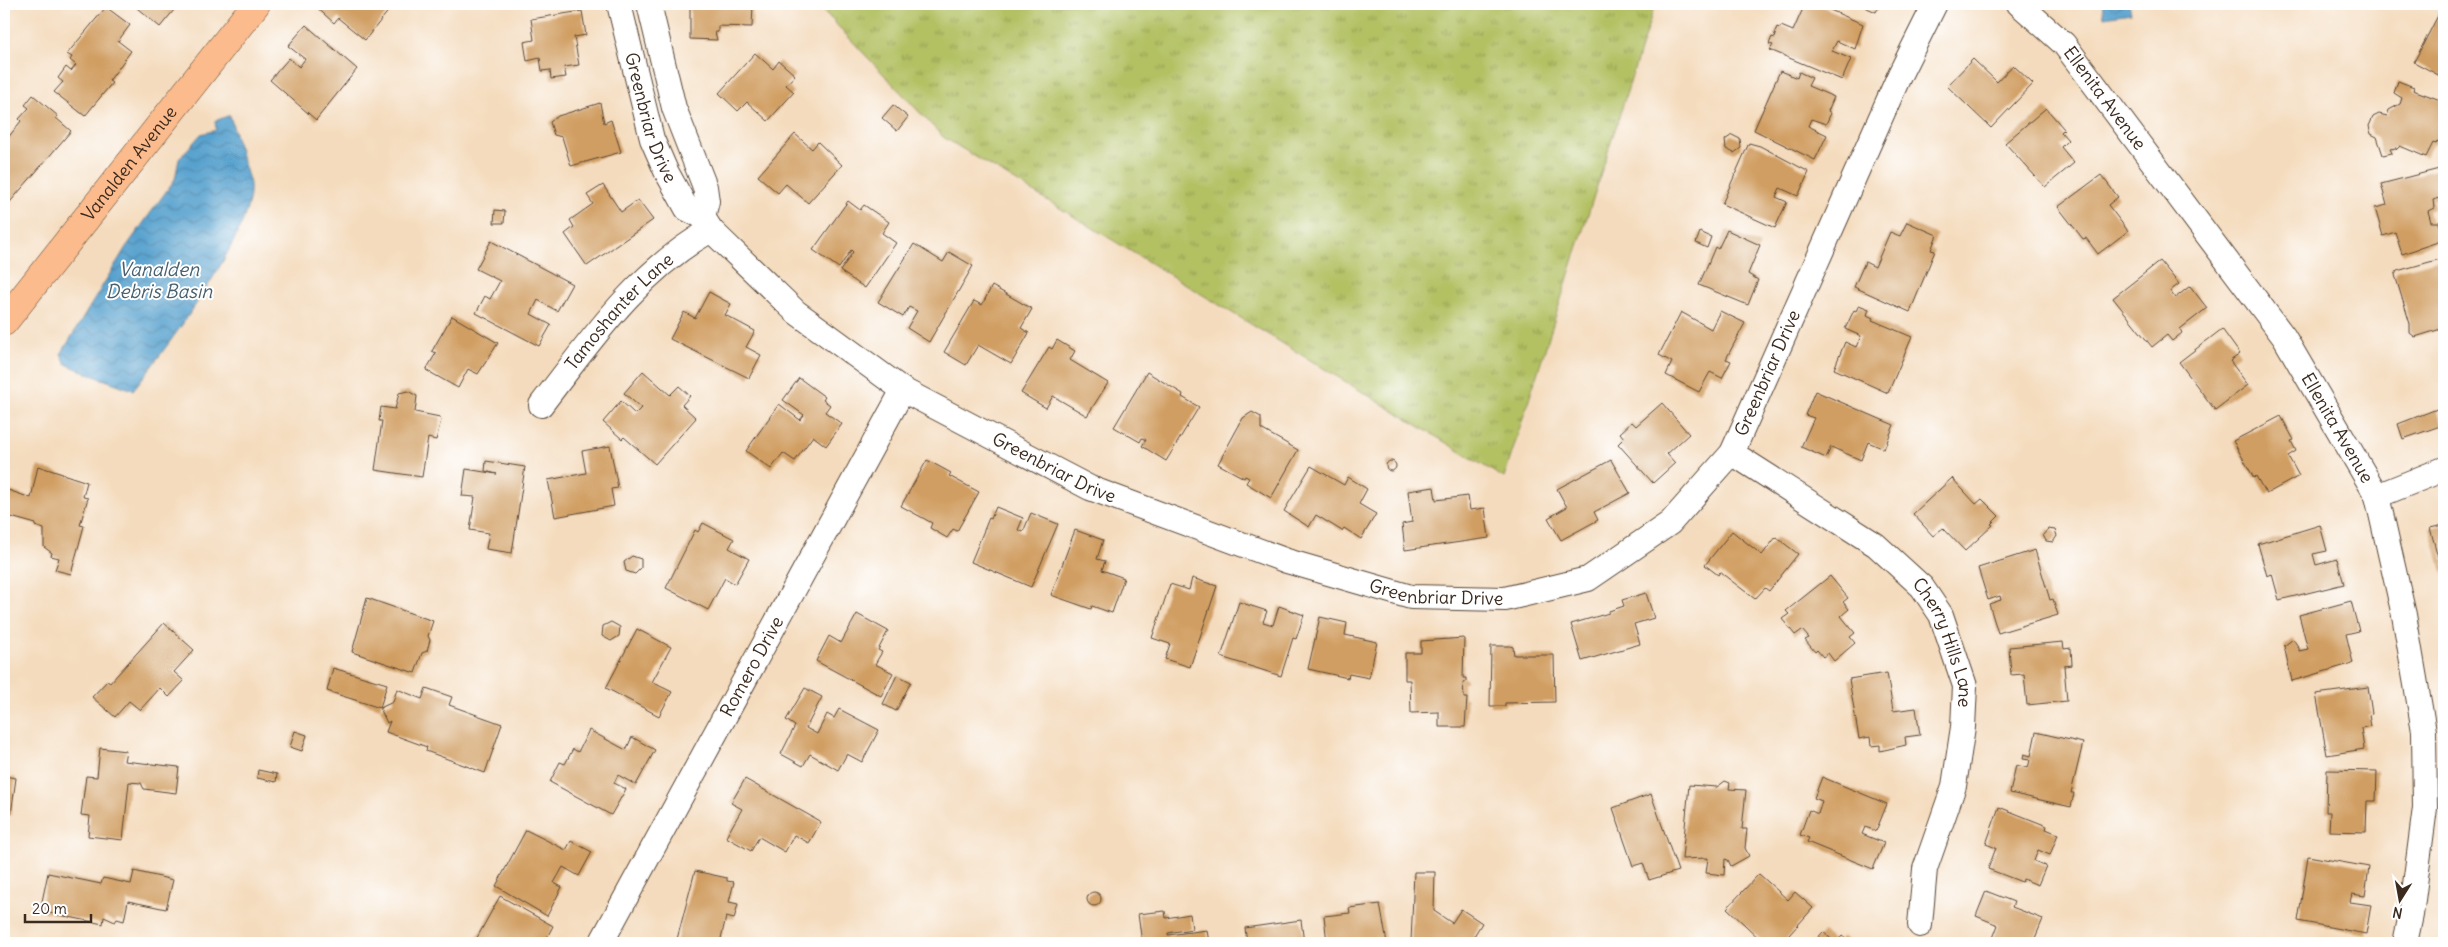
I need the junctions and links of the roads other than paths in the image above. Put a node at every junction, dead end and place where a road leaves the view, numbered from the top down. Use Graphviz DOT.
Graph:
graph roads {
  1 [pos="256,4"];
  2 [pos="619,4"];
  3 [pos="649,4"];
  4 [pos="1935,4"];
  5 [pos="2018,4"];
  6 [pos="707,224"];
  7 [pos="4,322"];
  8 [pos="903,390"];
  9 [pos="541,405"];
  10 [pos="1732,453"];
  11 [pos="2444,469"];
  12 [pos="2377,496"];
  13 [pos="2435,808"];
  14 [pos="1920,925"];
  15 [pos="601,943"];
  16 [pos="2405,943"];
  1 -- 7 [label="main road, Vanalden Avenue"];
  2 -- 6 [label="street, Greenbriar Drive"];
  3 -- 6 [label="street, Greenbriar Drive"];
  4 -- 10 [label="street, Greenbriar Drive"];
  5 -- 12 [label="street, Ellenita Avenue"];
  6 -- 8 [label="street, Greenbriar Drive"];
  6 -- 9 [label="street, Tamoshanter Lane"];
  8 -- 10 [label="street, Greenbriar Drive"];
  8 -- 15 [label="street, Romero Drive"];
  10 -- 14 [label="street, Cherry Hills Lane"];
  11 -- 12 [label="street"];
  12 -- 13 [label="street, Ellenita Avenue"];
  13 -- 16 [label="street, Ellenita Avenue"];
}
